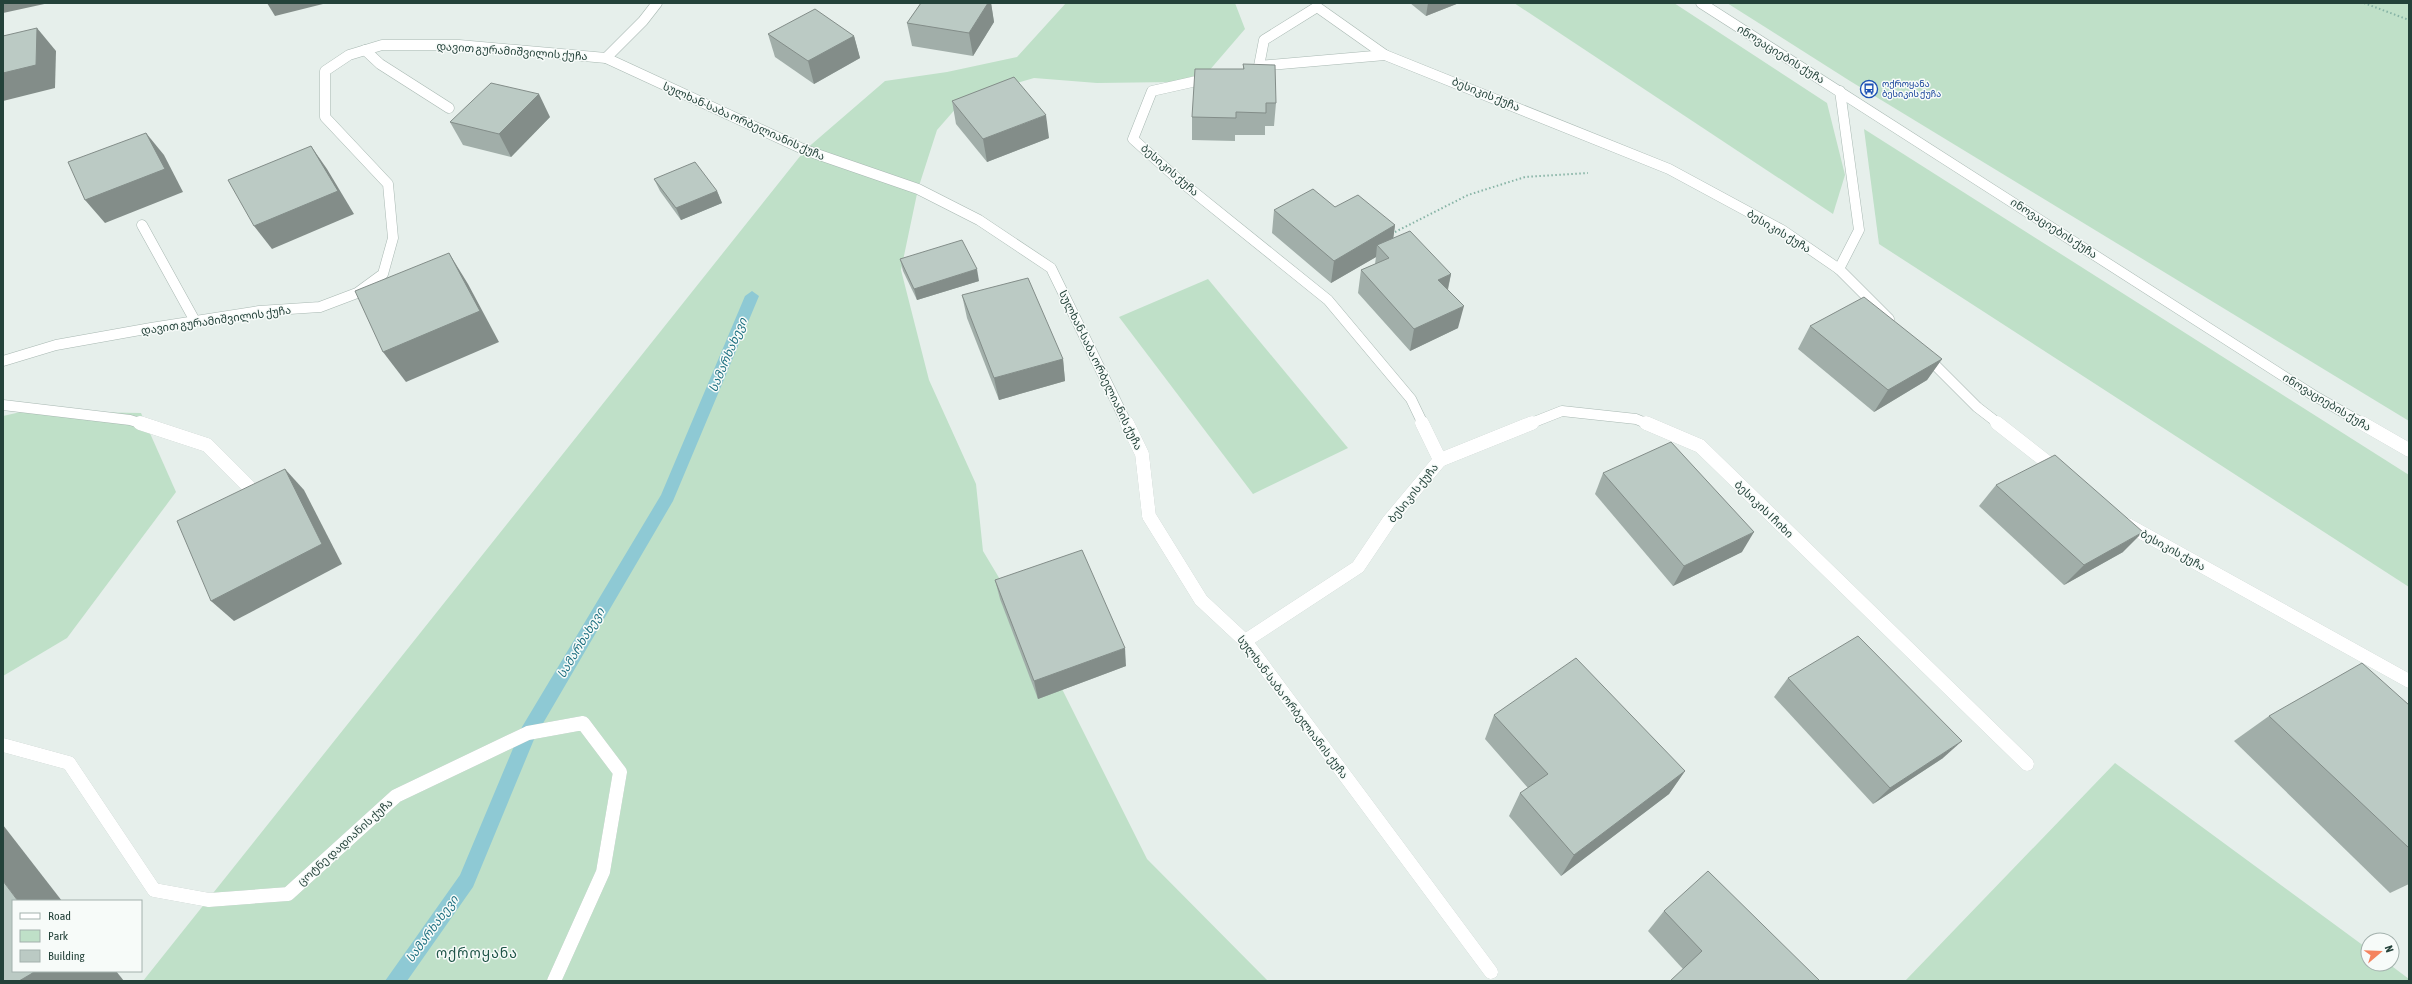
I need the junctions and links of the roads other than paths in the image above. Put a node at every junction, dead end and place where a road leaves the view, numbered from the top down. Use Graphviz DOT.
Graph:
graph roads {
  1 [pos="657,3"];
  2 [pos="1701,3"];
  3 [pos="365,50"];
  4 [pos="1385,55"];
  5 [pos="606,58"];
  6 [pos="1221,75"];
  7 [pos="1840,91"];
  8 [pos="449,108"];
  9 [pos="142,225"];
  10 [pos="1839,269"];
  11 [pos="195,321"];
  12 [pos="1900,330"];
  13 [pos="1916,346"];
  14 [pos="3,360"];
  15 [pos="3,405"];
  16 [pos="2409,450"];
  17 [pos="1440,460"];
  18 [pos="2069,480"];
  19 [pos="259,498"];
  20 [pos="2119,518"];
  21 [pos="1245,641"];
  22 [pos="2409,681"];
  23 [pos="3,745"];
  24 [pos="2027,764"];
  25 [pos="1492,972"];
  26 [pos="554,981"];
  1 -- 5 [label="street"];
  2 -- 7 [label="street, ინოვაციების ქუჩა"];
  3 -- 5 [label="street, დავით გურამიშვილის ქუჩა"];
  3 -- 8 [label="street"];
  3 -- 11 [label="street, დავით გურამიშვილის ქუჩა"];
  4 -- 4 [label="street, ბესიკის ქუჩა"];
  4 -- 10 [label="street, ბესიკის ქუჩა"];
  5 -- 21 [label="street, სულხან-საბა ორბელიანის ქუჩა"];
  6 -- 17 [label="street, ბესიკის ქუჩა"];
  7 -- 10 [label="street"];
  7 -- 16 [label="street, ინოვაციების ქუჩა"];
  9 -- 11 [label="street"];
  10 -- 12 [label="street, ბესიკის ქუჩა"];
  11 -- 14 [label="street, დავით გურამიშვილის ქუჩა"];
  13 -- 18 [label="street"];
  15 -- 19 [label="street"];
  17 -- 21 [label="street, ბესიკის ქუჩა"];
  17 -- 24 [label="street, ბესიკის I ჩიხი"];
  20 -- 22 [label="street, ბესიკის ქუჩა"];
  21 -- 25 [label="street, სულხან-საბა ორბელიანის ქუჩა"];
  23 -- 26 [label="street, ცოტნე დადიანის ქუჩა"];
}
